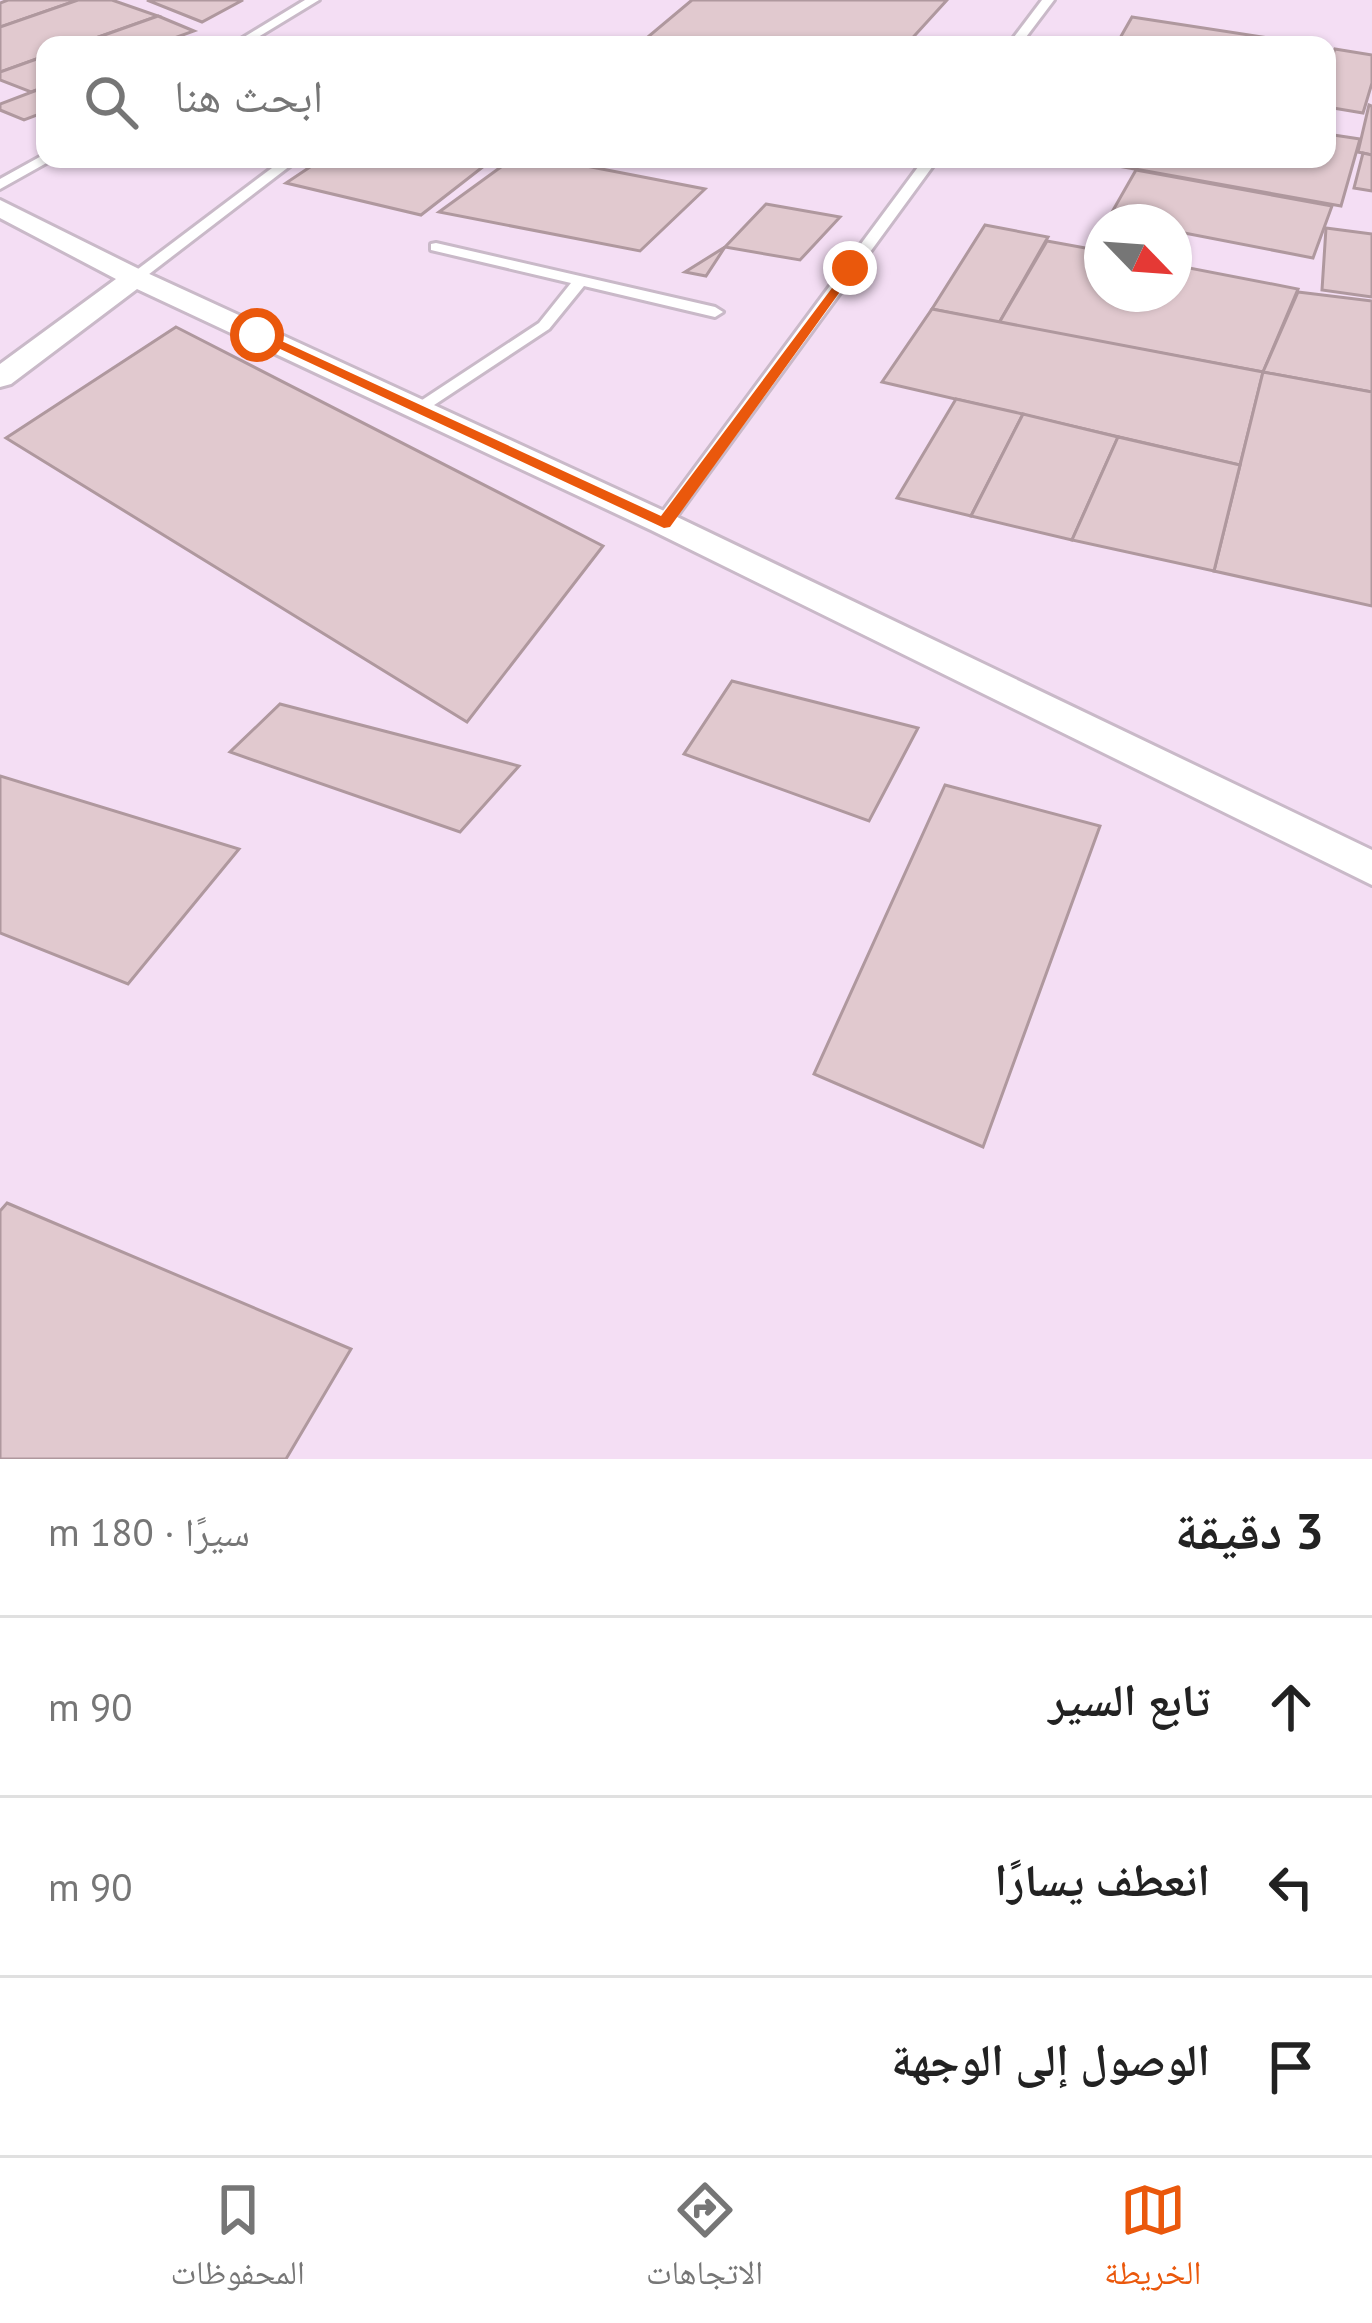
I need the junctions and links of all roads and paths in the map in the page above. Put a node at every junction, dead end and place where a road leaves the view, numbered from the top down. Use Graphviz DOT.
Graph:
graph roads {
  1 [pos="313,0"];
  2 [pos="1048,0"];
  3 [pos="252,36"];
  4 [pos="1022,36"];
  5 [pos="36,163"];
  6 [pos="280,168"];
  7 [pos="924,168"];
  8 [pos="0,185"];
  9 [pos="0,208"];
  10 [pos="436,248"];
  11 [pos="135,278"];
  12 [pos="579,283"];
  13 [pos="715,312"];
  14 [pos="0,378"];
  15 [pos="419,410"];
  16 [pos="664,523"];
  17 [pos="1372,869"];
  1 -- 3 [label="lane"];
  2 -- 4 [label="lane"];
  5 -- 8 [label="lane"];
  6 -- 11 [label="lane"];
  7 -- 16 [label="lane"];
  9 -- 11 [label="street"];
  10 -- 12 [label="lane"];
  11 -- 14 [label="street"];
  11 -- 15 [label="street"];
  12 -- 13 [label="lane"];
  12 -- 15 [label="lane"];
  15 -- 16 [label="street"];
  16 -- 17 [label="street"];
}
